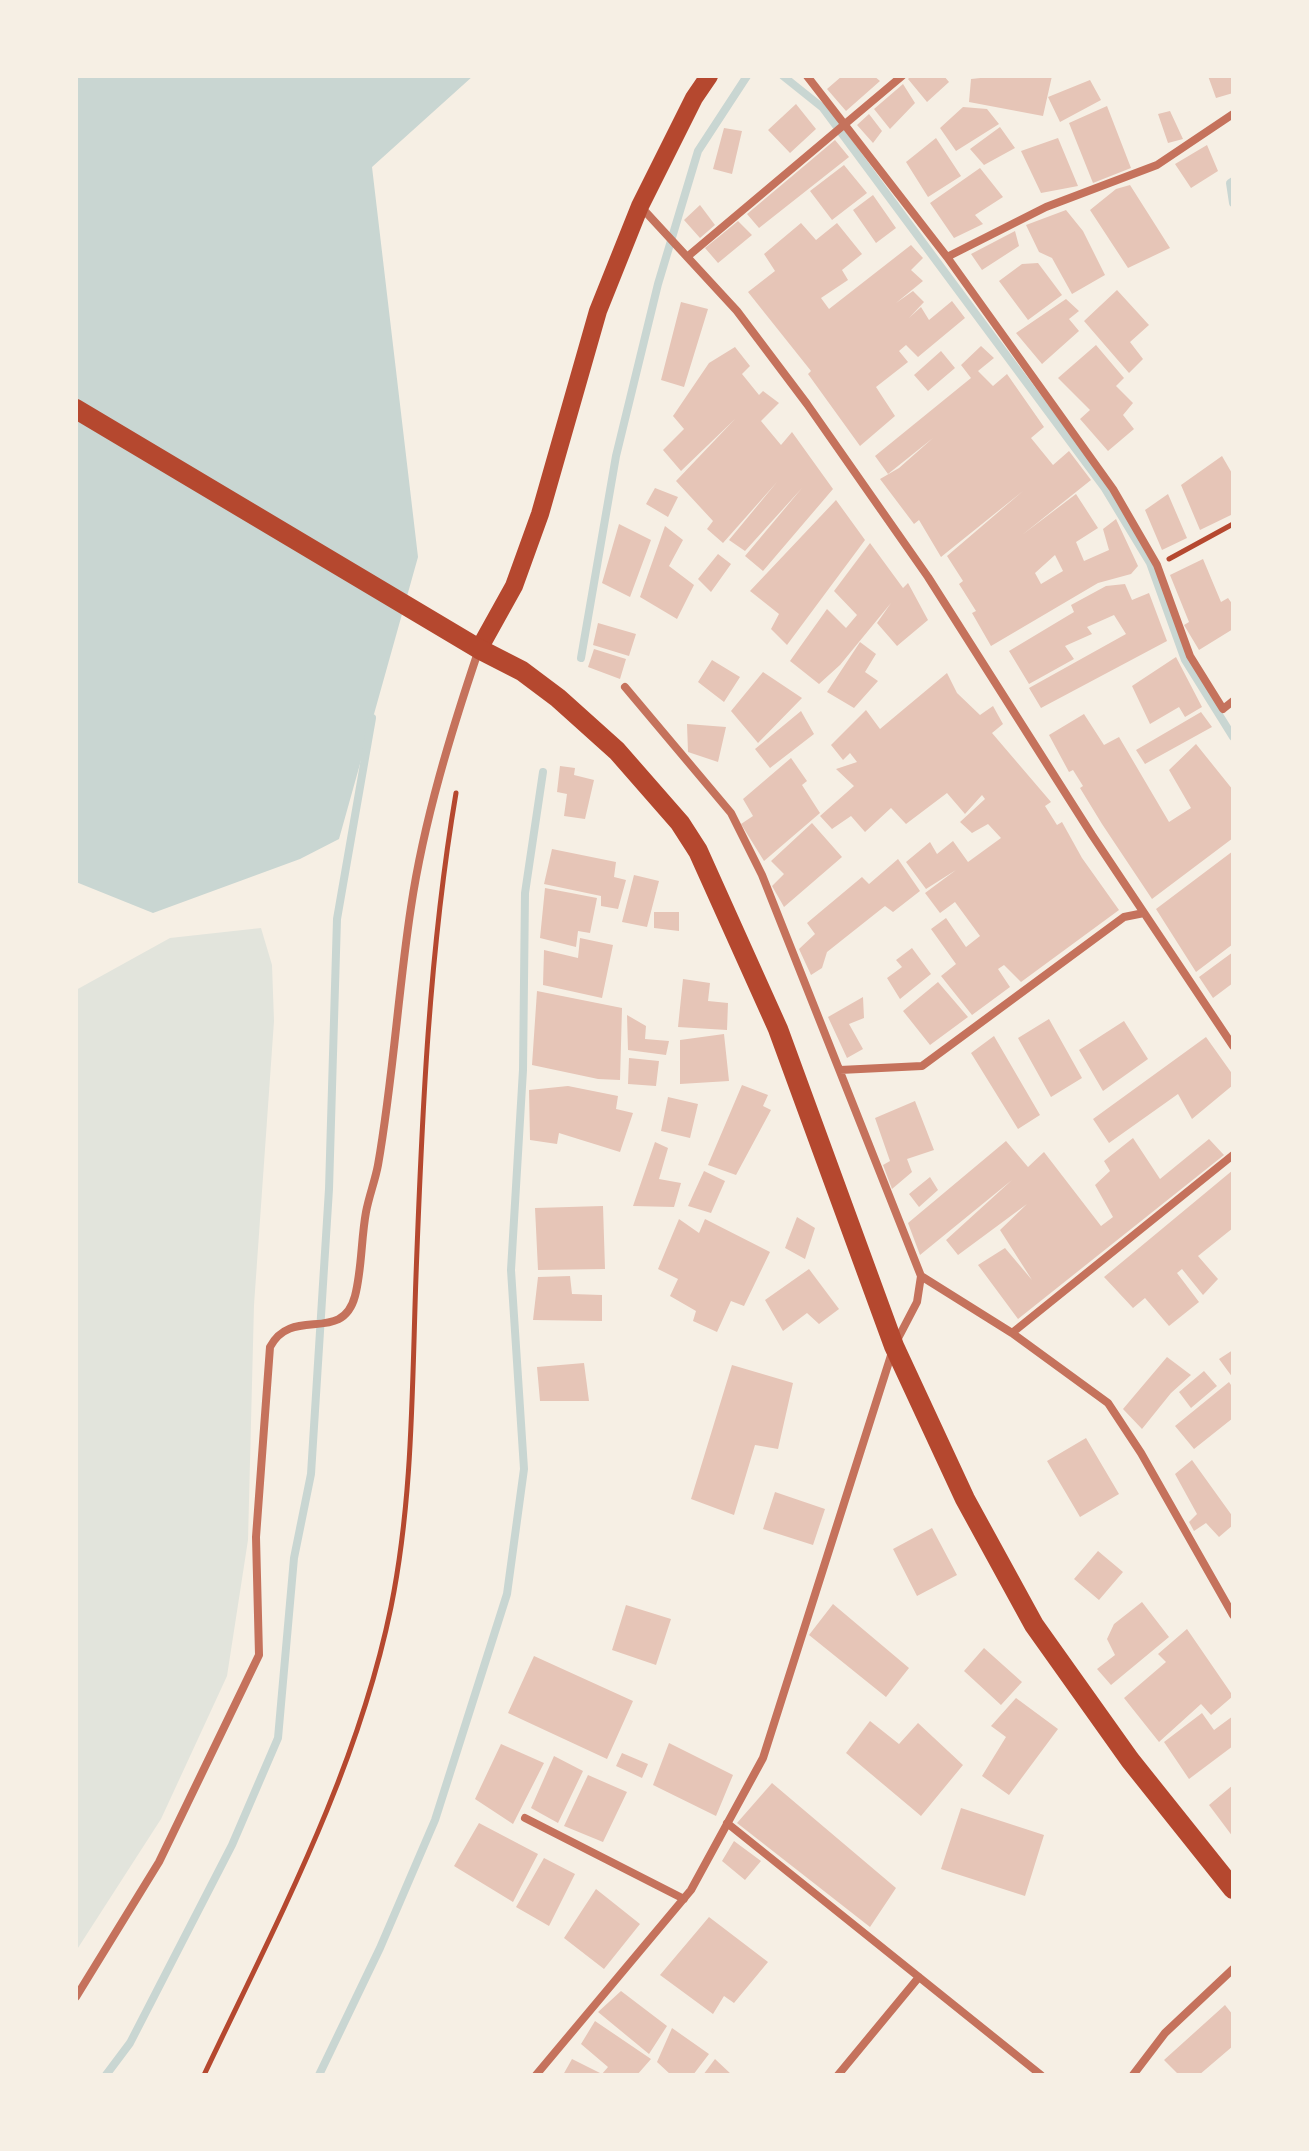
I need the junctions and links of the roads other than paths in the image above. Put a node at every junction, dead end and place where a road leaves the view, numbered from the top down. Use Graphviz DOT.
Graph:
graph roads {
  1 [pos="709,76"];
  2 [pos="807,76"];
  3 [pos="902,76"];
  4 [pos="1233,114"];
  5 [pos="845,125"];
  6 [pos="640,206"];
  7 [pos="687,257"];
  8 [pos="947,257"];
  9 [pos="76,409"];
  10 [pos="479,649"];
  11 [pos="625,687"];
  12 [pos="1233,701"];
  13 [pos="1144,913"];
  14 [pos="1233,1046"];
  15 [pos="840,1070"];
  16 [pos="1233,1155"];
  17 [pos="921,1276"];
  18 [pos="1012,1333"];
  19 [pos="894,1346"];
  20 [pos="1233,1615"];
  21 [pos="525,1818"];
  22 [pos="727,1823"];
  23 [pos="1233,1889"];
  24 [pos="684,1899"];
  25 [pos="1233,1969"];
  26 [pos="919,1977"];
  27 [pos="76,1997"];
  28 [pos="536,2075"];
  29 [pos="838,2075"];
  30 [pos="1041,2075"];
  31 [pos="1133,2075"];
  1 -- 6 [label="main road"];
  2 -- 5 [label="street"];
  3 -- 5 [label="street"];
  4 -- 8 [label="street"];
  5 -- 7 [label="street"];
  5 -- 8 [label="street"];
  6 -- 7 [label="street"];
  6 -- 10 [label="main road"];
  7 -- 13 [label="street"];
  8 -- 12 [label="street"];
  9 -- 10 [label="highway"];
  10 -- 19 [label="highway"];
  10 -- 27 [label="street"];
  11 -- 15 [label="street"];
  13 -- 14 [label="street"];
  13 -- 15 [label="street"];
  15 -- 17 [label="street"];
  16 -- 18 [label="street"];
  17 -- 18 [label="street"];
  17 -- 19 [label="street"];
  18 -- 20 [label="street"];
  19 -- 22 [label="street"];
  19 -- 23 [label="highway"];
  21 -- 24 [label="street"];
  22 -- 24 [label="street"];
  22 -- 26 [label="street"];
  24 -- 28 [label="street"];
  25 -- 31 [label="street"];
  26 -- 29 [label="street"];
  26 -- 30 [label="street"];
}
